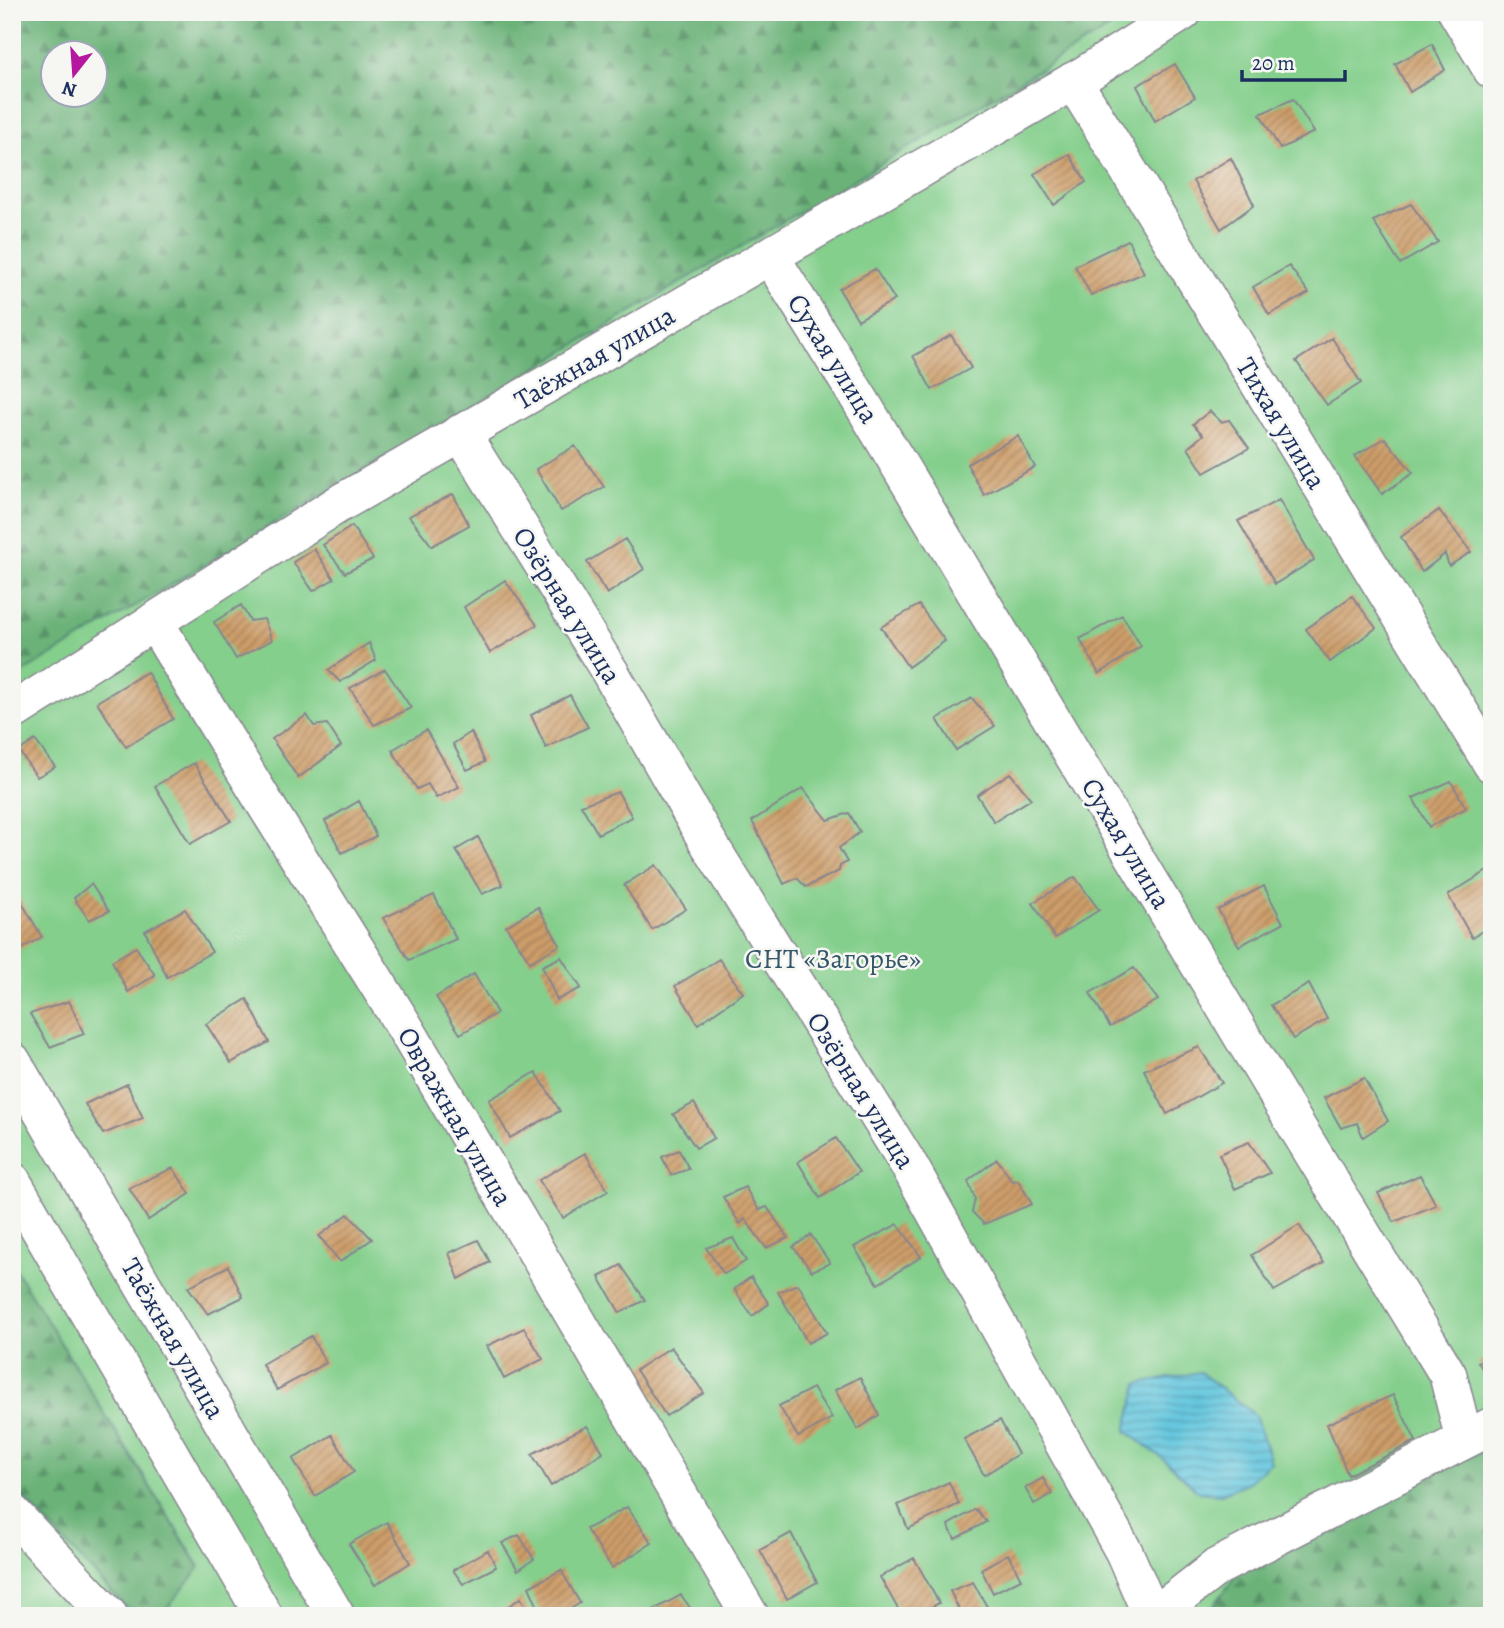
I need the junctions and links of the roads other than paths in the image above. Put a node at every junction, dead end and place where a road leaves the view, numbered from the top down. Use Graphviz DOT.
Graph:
graph roads {
  1 [pos="1183,12"];
  2 [pos="1457,12"];
  3 [pos="1492,70"];
  4 [pos="1073,81"];
  5 [pos="770,256"];
  6 [pos="461,433"];
  7 [pos="155,621"];
  8 [pos="12,712"];
  9 [pos="1492,764"];
  10 [pos="12,1061"];
  11 [pos="12,1181"];
  12 [pos="1478,1433"];
  13 [pos="12,1513"];
  14 [pos="109,1616"];
  15 [pos="264,1616"];
  16 [pos="336,1616"];
  17 [pos="750,1616"];
  18 [pos="1153,1616"];
  1 -- 4 [label="street, Таёжная улица"];
  2 -- 3 [label="street"];
  4 -- 5 [label="street, Таёжная улица"];
  4 -- 9 [label="street, Тихая улица"];
  5 -- 6 [label="street, Таёжная улица"];
  5 -- 12 [label="street, Сухая улица"];
  6 -- 7 [label="street, Таёжная улица"];
  6 -- 18 [label="street, Озёрная улица"];
  7 -- 8 [label="street, Таёжная улица"];
  7 -- 17 [label="street, Овражная улица"];
  10 -- 16 [label="street, Таёжная улица"];
  11 -- 15 [label="street"];
  12 -- 18 [label="street"];
  13 -- 14 [label="street"];
}
